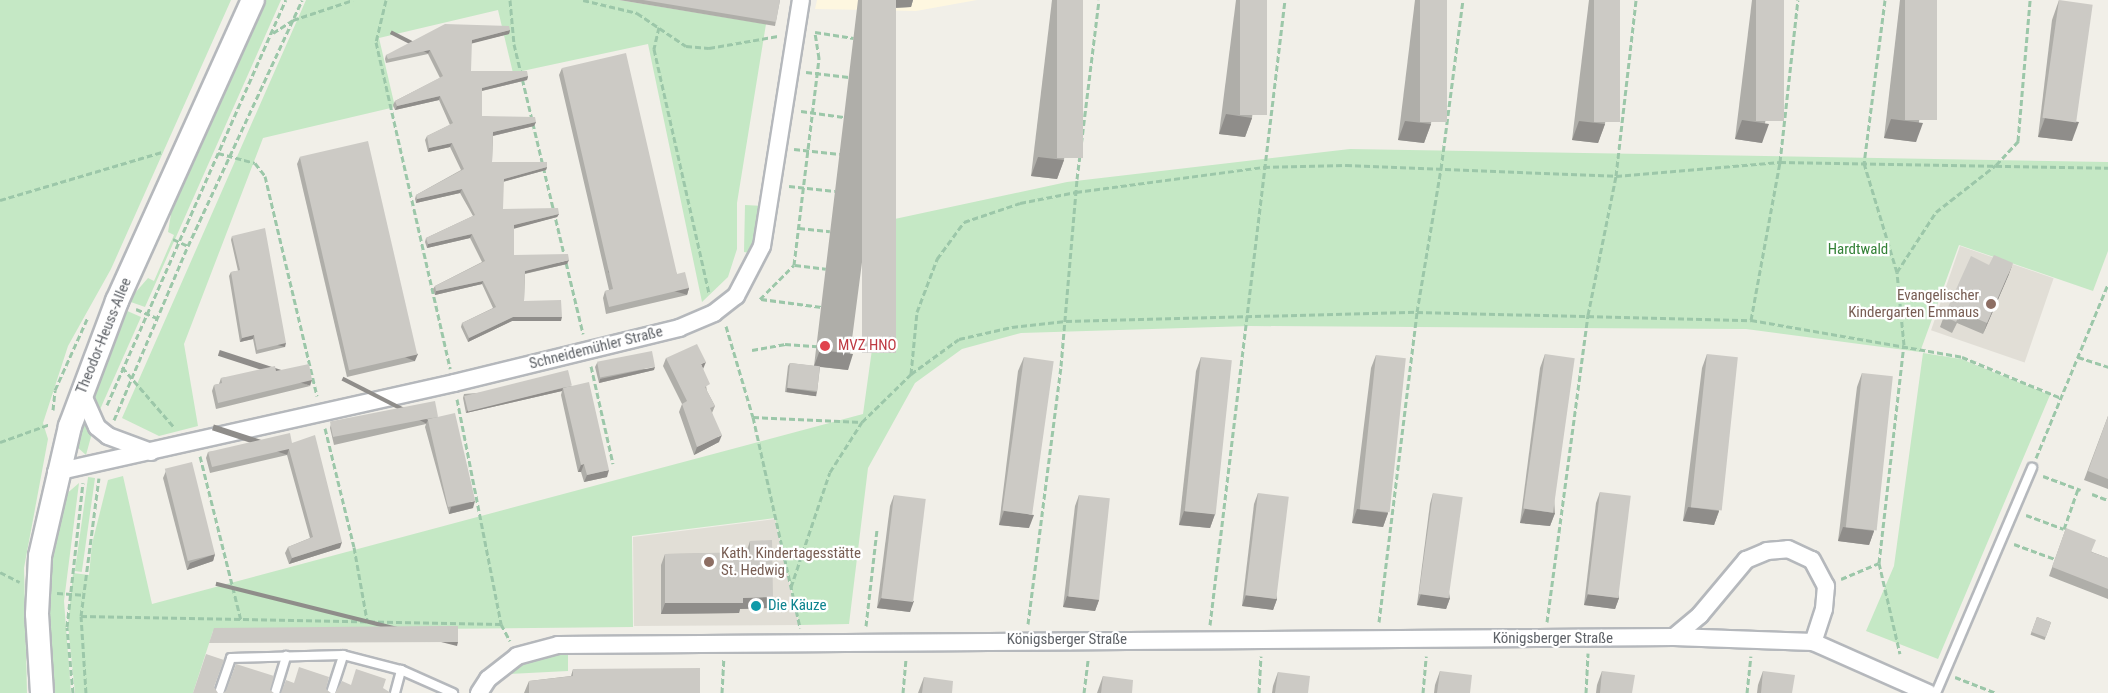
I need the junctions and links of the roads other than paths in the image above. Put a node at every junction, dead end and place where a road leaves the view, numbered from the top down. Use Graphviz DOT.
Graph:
graph roads {
  1 [pos="253,0"];
  2 [pos="801,0"];
  3 [pos="81,391"];
  4 [pos="151,452"];
  5 [pos="2031,470"];
  6 [pos="56,472"];
  7 [pos="1674,637"];
  8 [pos="1813,642"];
  9 [pos="343,655"];
  10 [pos="286,656"];
  11 [pos="401,670"];
  12 [pos="42,693"];
  13 [pos="219,693"];
  14 [pos="275,693"];
  15 [pos="331,693"];
  16 [pos="394,693"];
  17 [pos="453,693"];
  18 [pos="479,693"];
  19 [pos="1928,693"];
  20 [pos="1936,693"];
  1 -- 3 [label="main road, Theodor-Heuss-Allee"];
  2 -- 4 [label="street, Schneidemühler Straße"];
  3 -- 4 [label="street"];
  3 -- 6 [label="main road, Theodor-Heuss-Allee"];
  4 -- 6 [label="street, Schneidemühler Straße"];
  5 -- 20 [label="lane"];
  6 -- 12 [label="main road, Theodor-Heuss-Allee"];
  7 -- 8 [label="street, Königsberger Straße"];
  7 -- 8 [label="street"];
  7 -- 18 [label="street, Königsberger Straße"];
  8 -- 19 [label="street, Königsberger Straße"];
  9 -- 10 [label="lane"];
  9 -- 11 [label="lane"];
  9 -- 15 [label="lane"];
  10 -- 13 [label="lane"];
  10 -- 14 [label="lane"];
  11 -- 16 [label="lane"];
  11 -- 17 [label="lane"];
}
